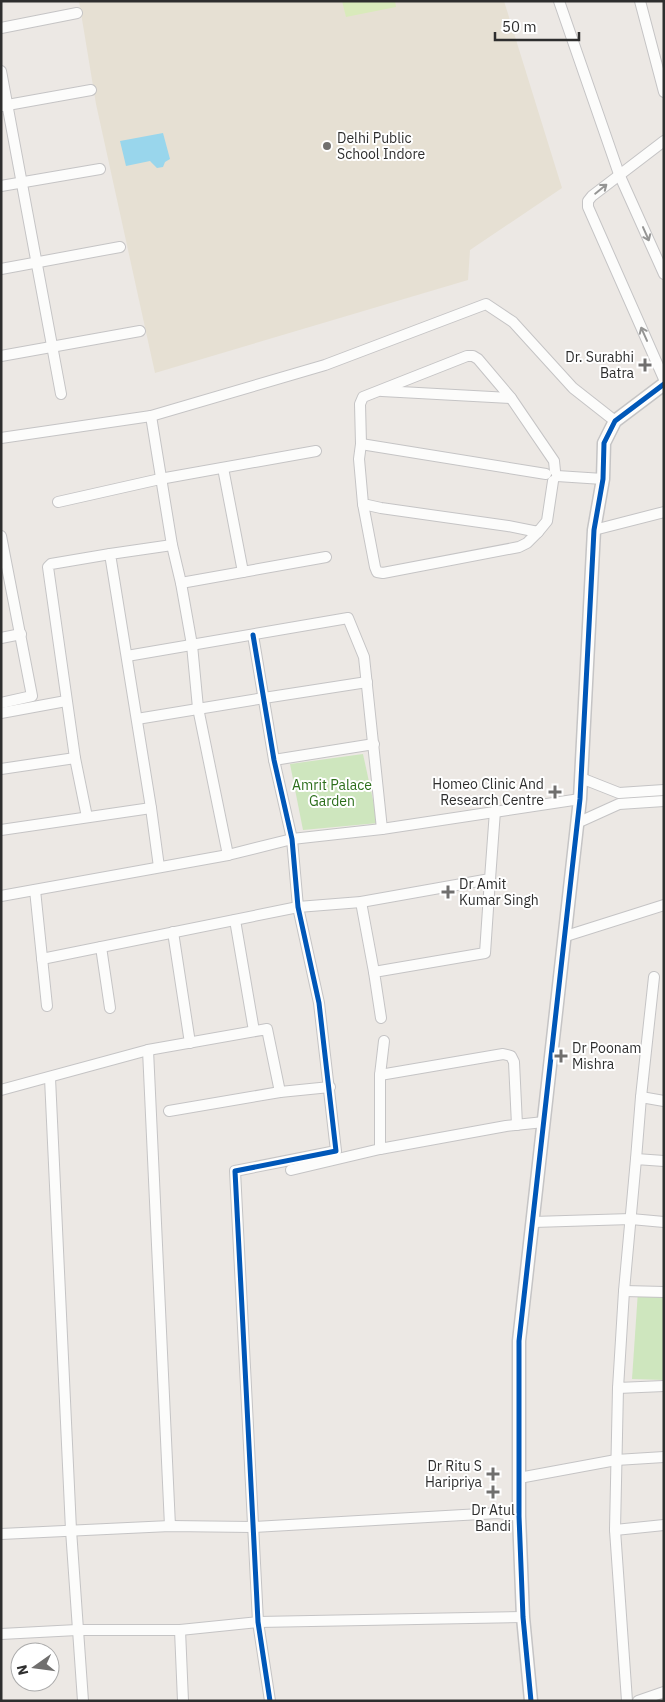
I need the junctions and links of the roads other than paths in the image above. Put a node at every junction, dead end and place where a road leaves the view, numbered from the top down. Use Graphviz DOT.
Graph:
graph roads {
  1 [pos="559,1"];
  2 [pos="640,1"];
  3 [pos="77,13"];
  4 [pos="1,28"];
  5 [pos="1,72"];
  6 [pos="90,90"];
  7 [pos="664,92"];
  8 [pos="4,106"];
  9 [pos="664,142"];
  10 [pos="100,169"];
  11 [pos="619,174"];
  12 [pos="22,182"];
  13 [pos="1,186"];
  14 [pos="120,247"];
  15 [pos="36,262"];
  16 [pos="1,269"];
  17 [pos="664,274"];
  18 [pos="140,332"];
  19 [pos="52,347"];
  20 [pos="1,356"];
  21 [pos="664,379"];
  22 [pos="664,384"];
  23 [pos="379,391"];
  24 [pos="61,394"];
  25 [pos="511,398"];
  26 [pos="151,416"];
  27 [pos="615,421"];
  28 [pos="1,438"];
  29 [pos="361,444"];
  30 [pos="316,451"];
  31 [pos="223,468"];
  32 [pos="553,475"];
  33 [pos="160,479"];
  34 [pos="603,479"];
  35 [pos="58,502"];
  36 [pos="363,504"];
  37 [pos="664,512"];
  38 [pos="594,530"];
  39 [pos="538,532"];
  40 [pos="1,536"];
  41 [pos="172,545"];
  42 [pos="110,554"];
  43 [pos="326,557"];
  44 [pos="5,571"];
  45 [pos="243,572"];
  46 [pos="181,583"];
  47 [pos="20,634"];
  48 [pos="253,635"];
  49 [pos="1,638"];
  50 [pos="192,646"];
  51 [pos="127,656"];
  52 [pos="367,682"];
  53 [pos="264,698"];
  54 [pos="66,701"];
  55 [pos="1,703"];
  56 [pos="198,708"];
  57 [pos="1,713"];
  58 [pos="137,719"];
  59 [pos="374,744"];
  60 [pos="75,758"];
  61 [pos="274,760"];
  62 [pos="1,769"];
  63 [pos="581,778"];
  64 [pos="664,790"];
  65 [pos="580,799"];
  66 [pos="619,799"];
  67 [pos="664,801"];
  68 [pos="151,808"];
  69 [pos="495,811"];
  70 [pos="87,818"];
  71 [pos="578,823"];
  72 [pos="382,829"];
  73 [pos="1,830"];
  74 [pos="292,839"];
  75 [pos="228,855"];
  76 [pos="159,867"];
  77 [pos="490,879"];
  78 [pos="34,890"];
  79 [pos="1,896"];
  80 [pos="361,902"];
  81 [pos="664,905"];
  82 [pos="298,907"];
  83 [pos="235,920"];
  84 [pos="173,932"];
  85 [pos="566,936"];
  86 [pos="101,947"];
  87 [pos="42,959"];
  88 [pos="374,972"];
  89 [pos="654,977"];
  90 [pos="47,1006"];
  91 [pos="110,1008"];
  92 [pos="381,1018"];
  93 [pos="254,1031"];
  94 [pos="384,1041"];
  95 [pos="190,1043"];
  96 [pos="148,1050"];
  97 [pos="380,1075"];
  98 [pos="50,1078"];
  99 [pos="330,1087"];
  100 [pos="1,1090"];
  101 [pos="280,1092"];
  102 [pos="641,1097"];
  103 [pos="664,1101"];
  104 [pos="168,1111"];
  105 [pos="544,1122"];
  106 [pos="517,1125"];
  107 [pos="380,1148"];
  108 [pos="636,1159"];
  109 [pos="664,1161"];
  110 [pos="291,1170"];
  111 [pos="631,1219"];
  112 [pos="533,1222"];
  113 [pos="664,1222"];
  114 [pos="624,1291"];
  115 [pos="664,1292"];
  116 [pos="664,1386"];
  117 [pos="618,1388"];
  118 [pos="664,1457"];
  119 [pos="616,1460"];
  120 [pos="519,1478"];
  121 [pos="519,1516"];
  122 [pos="664,1525"];
  123 [pos="170,1526"];
  124 [pos="252,1527"];
  125 [pos="71,1530"];
  126 [pos="614,1530"];
  127 [pos="1,1534"];
  128 [pos="523,1617"];
  129 [pos="258,1622"];
  130 [pos="77,1630"];
  131 [pos="180,1630"];
  132 [pos="1,1634"];
  133 [pos="664,1692"];
  134 [pos="83,1701"];
  135 [pos="183,1701"];
  136 [pos="270,1701"];
  137 [pos="531,1701"];
  138 [pos="627,1701"];
  139 [pos="638,1701"];
  1 -- 11 [label="street"];
  2 -- 7 [label="street"];
  3 -- 4 [label="street"];
  5 -- 8 [label="street"];
  6 -- 8 [label="street"];
  8 -- 12 [label="street"];
  9 -- 11 [label="street"];
  10 -- 12 [label="street"];
  11 -- 17 [label="street, one-way"];
  21 -- 11 [label="street, one-way"];
  12 -- 13 [label="street"];
  12 -- 15 [label="street"];
  14 -- 15 [label="street"];
  15 -- 16 [label="street"];
  15 -- 19 [label="street"];
  18 -- 19 [label="street"];
  19 -- 20 [label="street"];
  19 -- 24 [label="street"];
  22 -- 27 [label="street"];
  23 -- 25 [label="street"];
  23 -- 25 [label="street"];
  23 -- 29 [label="street"];
  25 -- 32 [label="street"];
  26 -- 27 [label="street"];
  26 -- 28 [label="street"];
  26 -- 33 [label="street"];
  27 -- 34 [label="street"];
  29 -- 32 [label="street"];
  29 -- 36 [label="street"];
  30 -- 31 [label="street"];
  31 -- 33 [label="street"];
  31 -- 45 [label="street"];
  32 -- 34 [label="street"];
  32 -- 39 [label="street"];
  33 -- 35 [label="street"];
  33 -- 41 [label="street"];
  34 -- 38 [label="street"];
  36 -- 39 [label="street"];
  36 -- 39 [label="street"];
  37 -- 38 [label="street"];
  38 -- 63 [label="street"];
  40 -- 44 [label="street"];
  41 -- 42 [label="street"];
  41 -- 46 [label="street"];
  42 -- 51 [label="street"];
  42 -- 54 [label="street"];
  43 -- 45 [label="street"];
  44 -- 47 [label="street"];
  45 -- 46 [label="street"];
  46 -- 50 [label="street"];
  47 -- 49 [label="street"];
  47 -- 55 [label="street"];
  48 -- 50 [label="street"];
  48 -- 52 [label="street"];
  48 -- 53 [label="street"];
  50 -- 51 [label="street"];
  50 -- 56 [label="street"];
  51 -- 58 [label="street"];
  52 -- 53 [label="street"];
  52 -- 59 [label="street"];
  53 -- 56 [label="street"];
  53 -- 61 [label="street"];
  54 -- 57 [label="street"];
  54 -- 60 [label="street"];
  56 -- 58 [label="street"];
  56 -- 75 [label="street"];
  58 -- 68 [label="street"];
  59 -- 61 [label="street"];
  59 -- 72 [label="street"];
  60 -- 62 [label="street"];
  60 -- 70 [label="street"];
  61 -- 74 [label="street"];
  63 -- 65 [label="street"];
  63 -- 66 [label="street"];
  64 -- 66 [label="street"];
  65 -- 69 [label="street"];
  65 -- 71 [label="street"];
  66 -- 67 [label="street"];
  66 -- 71 [label="street"];
  68 -- 70 [label="street"];
  68 -- 76 [label="street"];
  69 -- 72 [label="street"];
  69 -- 77 [label="street"];
  70 -- 73 [label="street"];
  71 -- 85 [label="street"];
  72 -- 74 [label="street"];
  74 -- 75 [label="street"];
  74 -- 82 [label="street"];
  75 -- 76 [label="street"];
  76 -- 78 [label="street"];
  77 -- 80 [label="street"];
  77 -- 88 [label="street"];
  78 -- 79 [label="street"];
  78 -- 87 [label="street"];
  80 -- 82 [label="street"];
  80 -- 88 [label="street"];
  81 -- 85 [label="street"];
  82 -- 83 [label="street"];
  82 -- 99 [label="street"];
  83 -- 84 [label="street"];
  83 -- 93 [label="street"];
  84 -- 86 [label="street"];
  84 -- 95 [label="street"];
  85 -- 105 [label="street"];
  86 -- 87 [label="street"];
  86 -- 91 [label="street"];
  87 -- 90 [label="street"];
  88 -- 92 [label="street"];
  89 -- 102 [label="street"];
  93 -- 95 [label="street"];
  93 -- 101 [label="street"];
  94 -- 97 [label="street"];
  95 -- 96 [label="street"];
  96 -- 98 [label="street"];
  96 -- 123 [label="street"];
  97 -- 106 [label="street"];
  97 -- 107 [label="street"];
  98 -- 100 [label="street"];
  98 -- 125 [label="street"];
  99 -- 101 [label="street"];
  99 -- 124 [label="street"];
  101 -- 104 [label="street"];
  102 -- 103 [label="street"];
  102 -- 108 [label="street"];
  105 -- 106 [label="street"];
  105 -- 112 [label="street"];
  106 -- 107 [label="street"];
  107 -- 110 [label="street"];
  108 -- 109 [label="street"];
  108 -- 111 [label="street"];
  111 -- 112 [label="street"];
  111 -- 113 [label="street"];
  111 -- 114 [label="street"];
  112 -- 120 [label="street"];
  114 -- 115 [label="street"];
  114 -- 117 [label="street"];
  116 -- 117 [label="street"];
  117 -- 119 [label="street"];
  118 -- 119 [label="street"];
  119 -- 120 [label="street"];
  119 -- 126 [label="street"];
  120 -- 121 [label="street"];
  121 -- 124 [label="street"];
  121 -- 128 [label="street"];
  122 -- 126 [label="street"];
  123 -- 124 [label="street"];
  123 -- 125 [label="street"];
  124 -- 129 [label="street"];
  125 -- 127 [label="street"];
  125 -- 130 [label="street"];
  126 -- 138 [label="street"];
  128 -- 129 [label="street"];
  128 -- 137 [label="street"];
  129 -- 131 [label="street"];
  129 -- 136 [label="street"];
  130 -- 131 [label="street"];
  130 -- 132 [label="street"];
  130 -- 134 [label="street"];
  131 -- 135 [label="street"];
  133 -- 139 [label="street"];
}
